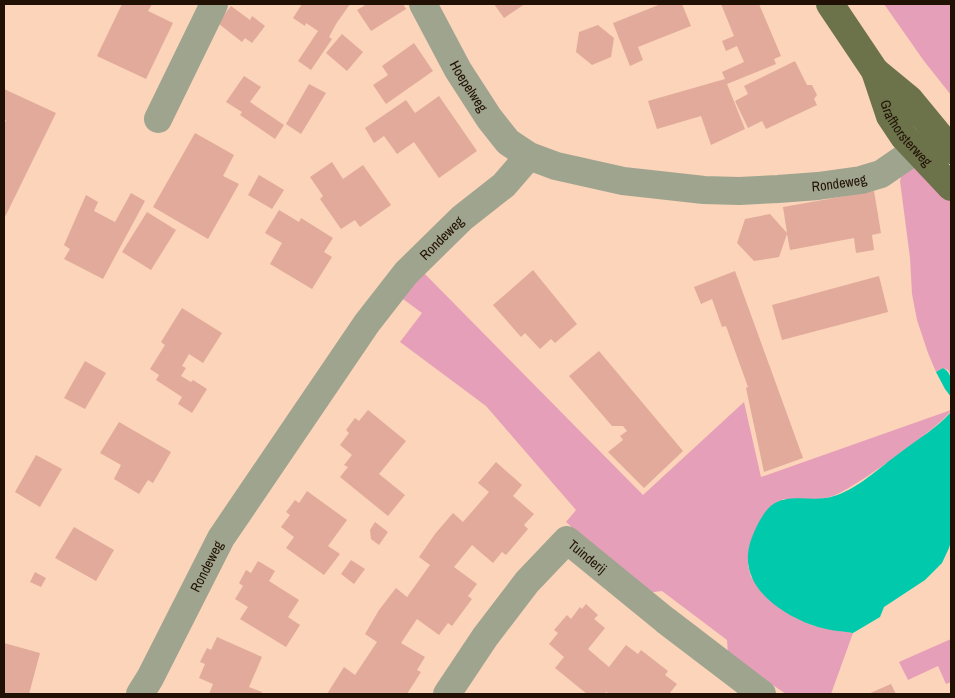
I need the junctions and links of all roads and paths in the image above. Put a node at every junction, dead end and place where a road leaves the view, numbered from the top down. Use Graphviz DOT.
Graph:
graph roads {
  1 [pos="214,4"];
  2 [pos="423,4"];
  3 [pos="830,4"];
  4 [pos="875,71"];
  5 [pos="158,119"];
  6 [pos="946,142"];
  7 [pos="915,150"];
  8 [pos="529,156"];
  9 [pos="951,187"];
  10 [pos="140,694"];
  11 [pos="447,694"];
  12 [pos="762,694"];
  1 -- 5 [label="street"];
  2 -- 8 [label="street, Hoepelweg"];
  3 -- 4 [label="main road, Grafhorsterweg"];
  4 -- 6 [label="main road, Grafhorsterweg"];
  4 -- 7 [label="main road, Grafhorsterweg"];
  6 -- 7 [label="street, Rondeweg"];
  7 -- 8 [label="street, Rondeweg"];
  7 -- 9 [label="main road, Grafhorsterweg"];
  8 -- 10 [label="street, Rondeweg"];
  11 -- 12 [label="street, Tuinderij"];
}
